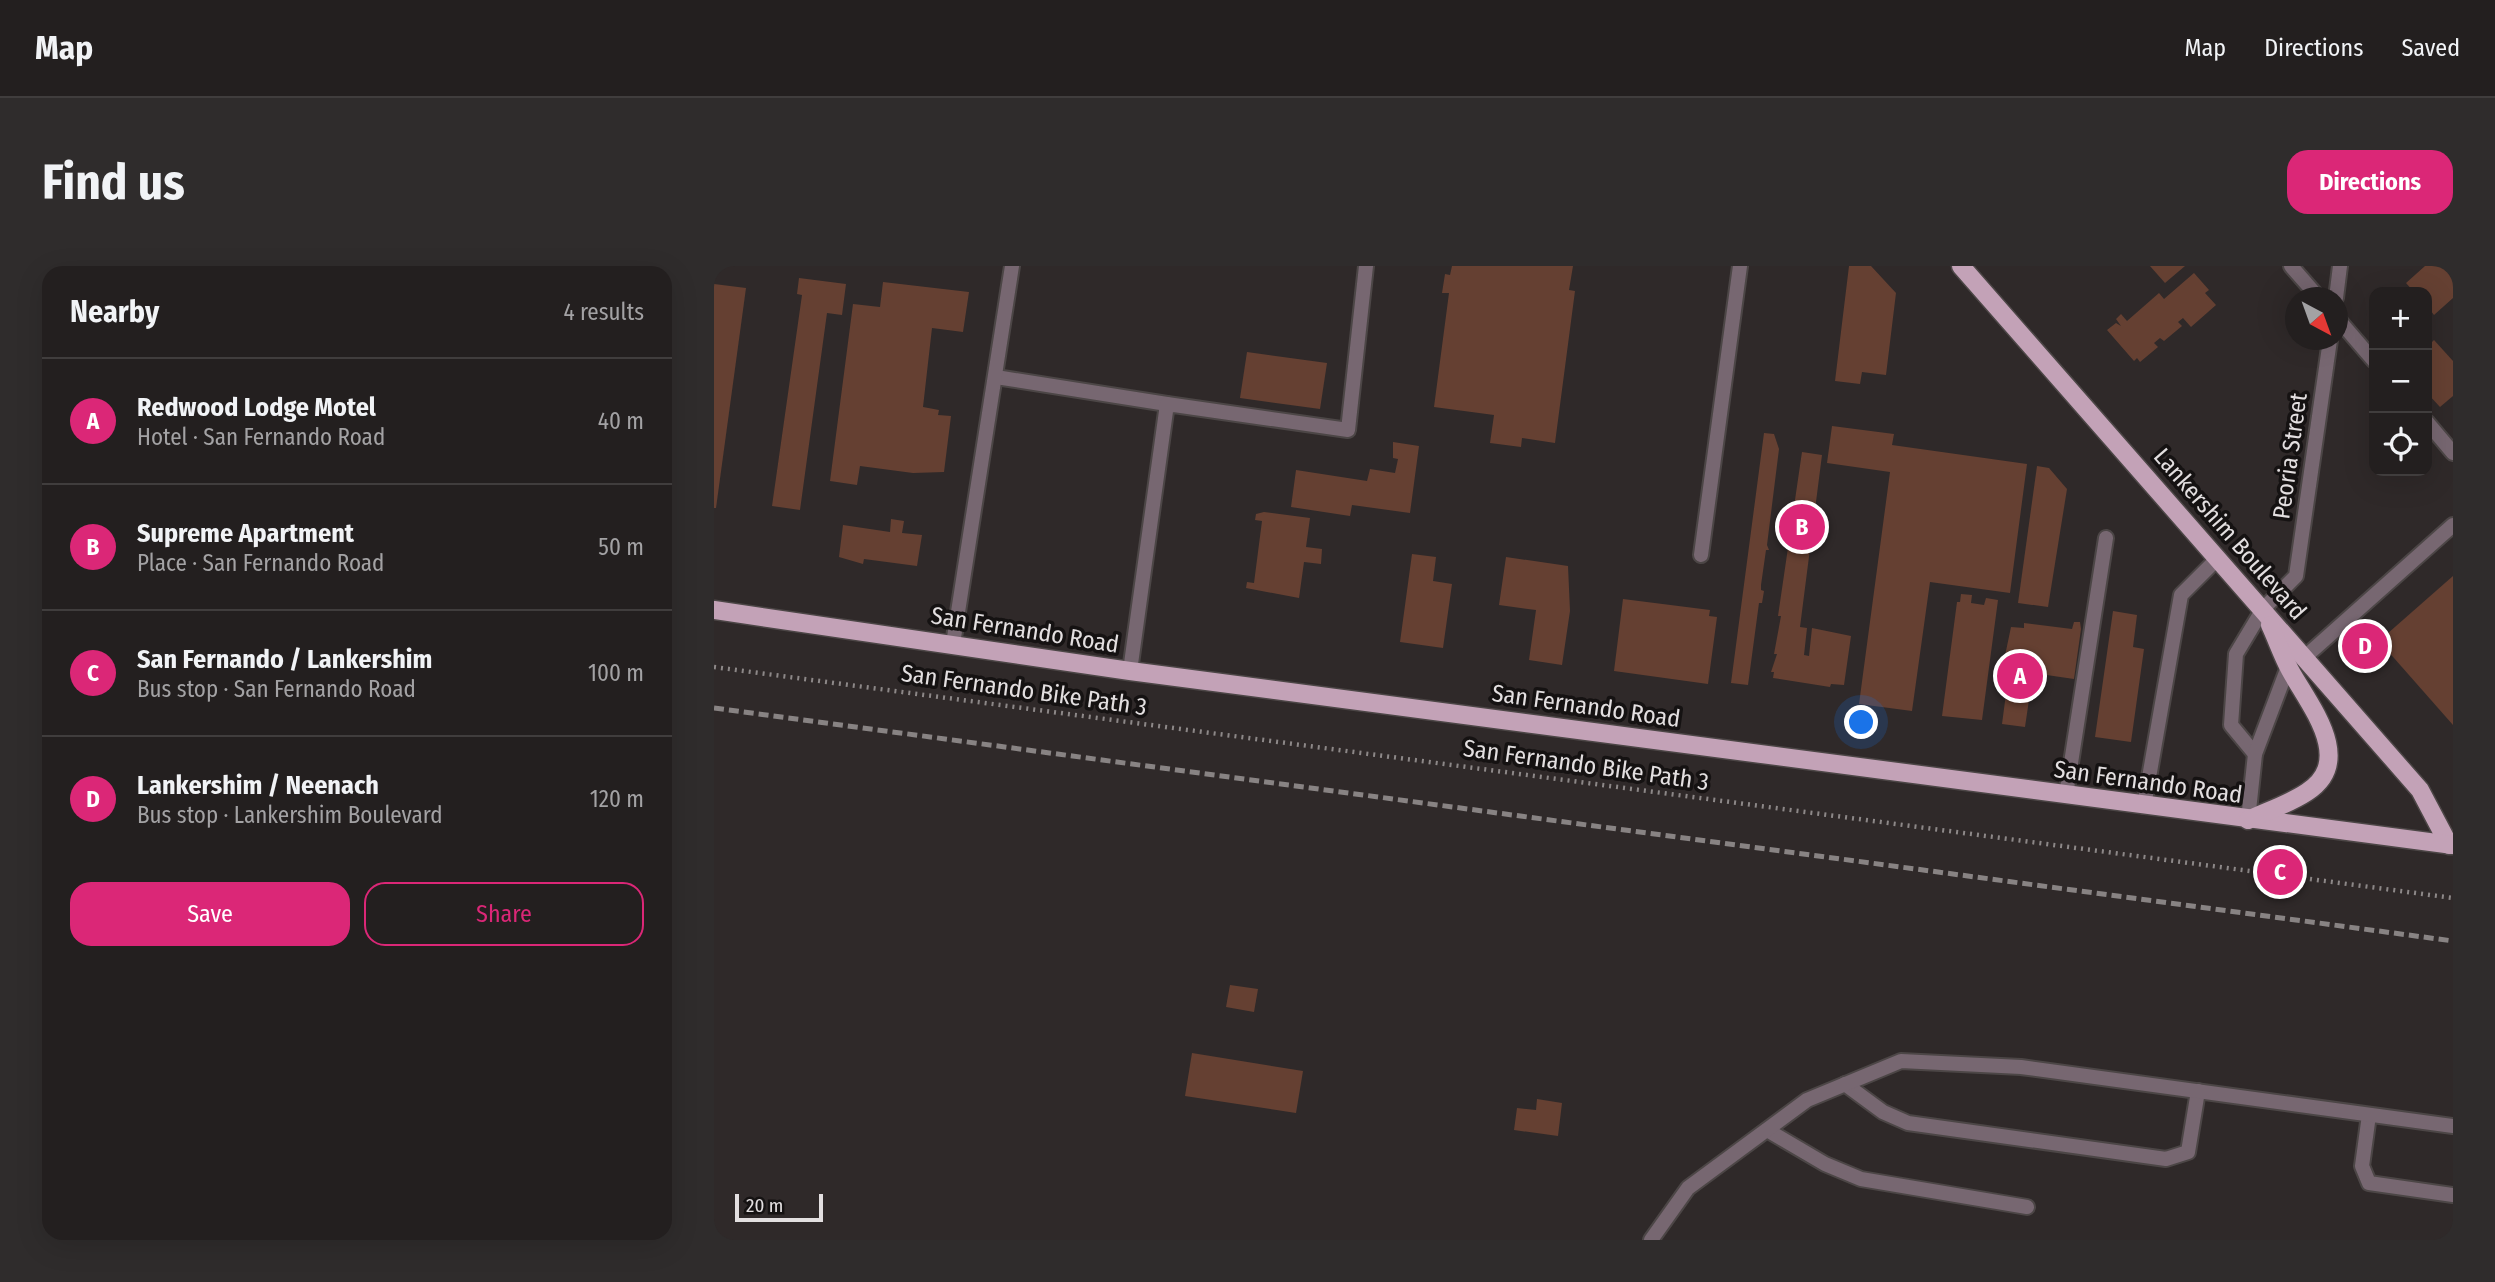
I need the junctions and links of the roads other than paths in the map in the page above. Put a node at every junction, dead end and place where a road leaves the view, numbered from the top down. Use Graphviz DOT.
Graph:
graph roads {
  1 [pos="1012,266"];
  2 [pos="1366,266"];
  3 [pos="1740,266"];
  4 [pos="1961,266"];
  5 [pos="2291,266"];
  6 [pos="2340,266"];
  7 [pos="2309,287"];
  8 [pos="2337,287"];
  9 [pos="2348,331"];
  10 [pos="2329,350"];
  11 [pos="2369,355"];
  12 [pos="996,377"];
  13 [pos="1167,404"];
  14 [pos="2432,428"];
  15 [pos="2453,453"];
  16 [pos="2453,525"];
  17 [pos="2106,538"];
  18 [pos="1701,555"];
  19 [pos="2218,558"];
  20 [pos="2263,609"];
  21 [pos="714,610"];
  22 [pos="953,643"];
  23 [pos="2305,657"];
  24 [pos="2288,667"];
  25 [pos="1130,671"];
  26 [pos="2255,754"];
  27 [pos="2066,795"];
  28 [pos="2144,806"];
  29 [pos="2248,820"];
  30 [pos="2451,845"];
  31 [pos="1845,1084"];
  32 [pos="2199,1091"];
  33 [pos="2368,1115"];
  34 [pos="2453,1126"];
  35 [pos="1767,1130"];
  36 [pos="2453,1195"];
  37 [pos="2027,1207"];
  38 [pos="1662,1224"];
  39 [pos="1651,1240"];
  40 [pos="1665,1240"];
  1 -- 12 [label="street"];
  2 -- 13 [label="street"];
  3 -- 18 [label="street"];
  4 -- 19 [label="main road, Lankershim Boulevard"];
  5 -- 7 [label="street"];
  6 -- 8 [label="street"];
  9 -- 11 [label="street"];
  10 -- 20 [label="street, Peoria Street"];
  12 -- 13 [label="street"];
  12 -- 22 [label="street"];
  13 -- 25 [label="street"];
  14 -- 15 [label="street"];
  16 -- 23 [label="street"];
  17 -- 27 [label="street"];
  19 -- 20 [label="main road, Lankershim Boulevard"];
  19 -- 28 [label="street"];
  20 -- 23 [label="main road, Lankershim Boulevard"];
  20 -- 24 [label="main road"];
  20 -- 26 [label="street, Peoria Street"];
  21 -- 22 [label="main road, San Fernando Road"];
  22 -- 25 [label="main road, San Fernando Road"];
  23 -- 30 [label="main road, Lankershim Boulevard"];
  24 -- 26 [label="street"];
  24 -- 29 [label="main road"];
  25 -- 27 [label="main road, San Fernando Road"];
  26 -- 29 [label="street"];
  27 -- 28 [label="main road, San Fernando Road"];
  28 -- 29 [label="main road, San Fernando Road"];
  29 -- 30 [label="main road, San Fernando Road"];
  31 -- 32 [label="street"];
  31 -- 32 [label="street"];
  31 -- 35 [label="street"];
  32 -- 33 [label="street"];
  33 -- 34 [label="street"];
  33 -- 36 [label="street"];
  35 -- 37 [label="street"];
  35 -- 38 [label="street"];
  38 -- 39 [label="street"];
  38 -- 40 [label="street"];
}
